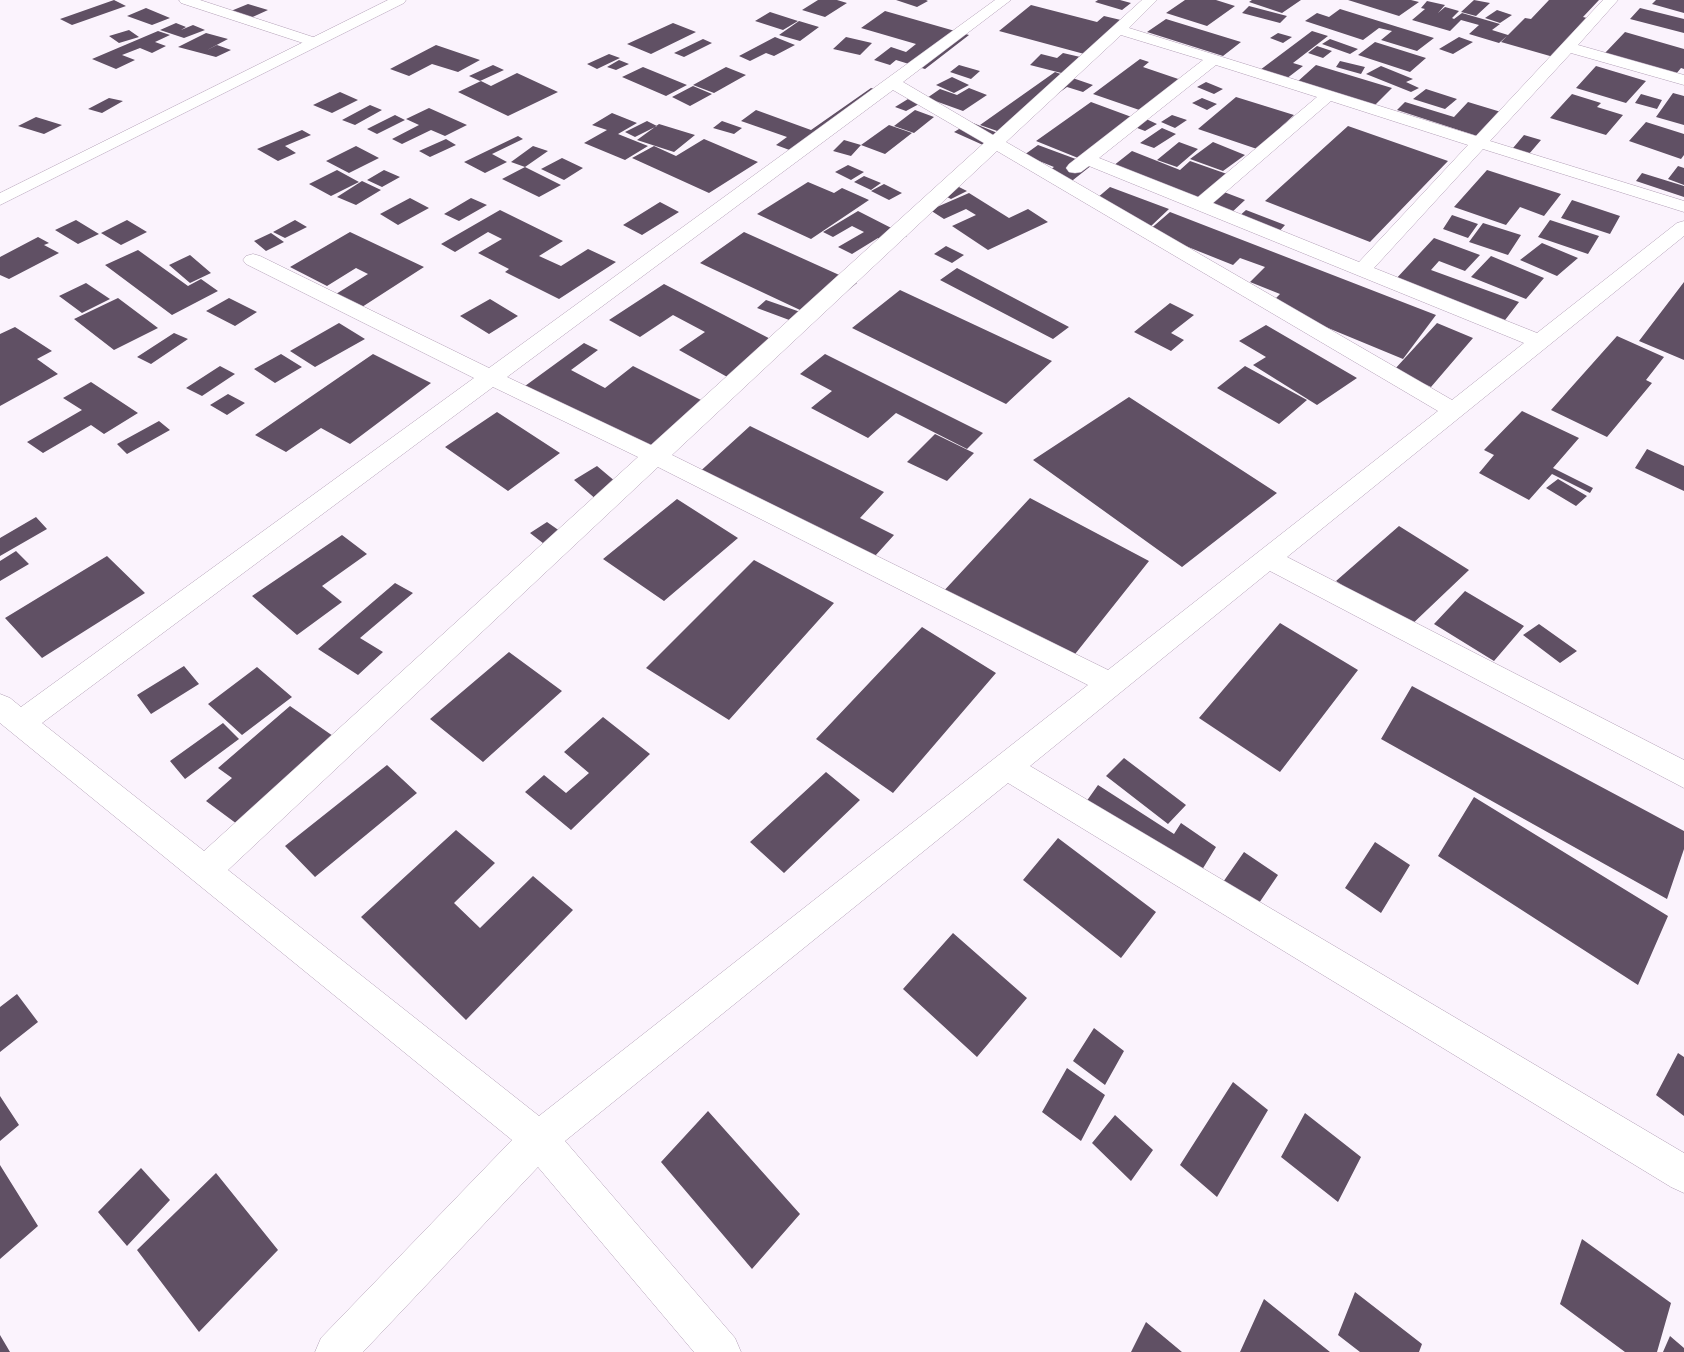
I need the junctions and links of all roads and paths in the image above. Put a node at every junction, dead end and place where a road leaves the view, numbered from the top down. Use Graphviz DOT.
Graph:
graph roads {
  1 [pos="186,0"];
  2 [pos="399,0"];
  3 [pos="1004,0"];
  4 [pos="1150,0"];
  5 [pos="1611,0"];
  6 [pos="1118,29"];
  7 [pos="314,42"];
  8 [pos="1568,47"];
  9 [pos="1214,59"];
  10 [pos="1684,80"];
  11 [pos="893,83"];
  12 [pos="1329,95"];
  13 [pos="996,142"];
  14 [pos="1478,142"];
  15 [pos="1087,159"];
  16 [pos="1060,180"];
  17 [pos="0,200"];
  18 [pos="1200,205"];
  19 [pos="1684,207"];
  20 [pos="1684,227"];
  21 [pos="254,260"];
  22 [pos="1362,270"];
  23 [pos="1538,342"];
  24 [pos="492,378"];
  25 [pos="1453,410"];
  26 [pos="655,456"];
  27 [pos="1268,559"];
  28 [pos="1111,684"];
  29 [pos="11,715"];
  30 [pos="1006,767"];
  31 [pos="1684,776"];
  32 [pos="204,870"];
  33 [pos="539,1139"];
  34 [pos="1684,1174"];
  35 [pos="335,1352"];
  36 [pos="721,1352"];
  1 -- 7 [label="street"];
  2 -- 7 [label="street"];
  3 -- 11 [label="street"];
  4 -- 6 [label="street"];
  5 -- 8 [label="street"];
  6 -- 9 [label="street"];
  6 -- 13 [label="street"];
  7 -- 17 [label="street"];
  8 -- 10 [label="street"];
  8 -- 14 [label="street"];
  9 -- 12 [label="street"];
  9 -- 15 [label="street"];
  11 -- 13 [label="street"];
  11 -- 24 [label="street"];
  12 -- 14 [label="street"];
  12 -- 18 [label="street"];
  13 -- 16 [label="street"];
  13 -- 26 [label="street"];
  14 -- 19 [label="street"];
  14 -- 22 [label="street"];
  15 -- 16 [label="street"];
  15 -- 18 [label="street"];
  16 -- 25 [label="street"];
  18 -- 22 [label="street"];
  20 -- 23 [label="street"];
  21 -- 24 [label="street"];
  22 -- 23 [label="street"];
  23 -- 25 [label="street"];
  24 -- 26 [label="street"];
  24 -- 29 [label="street"];
  25 -- 27 [label="street"];
  26 -- 28 [label="street"];
  26 -- 32 [label="street"];
  27 -- 28 [label="street"];
  27 -- 31 [label="street"];
  28 -- 30 [label="street"];
  29 -- 32 [label="street"];
  30 -- 33 [label="street"];
  30 -- 34 [label="street"];
  32 -- 33 [label="street"];
  33 -- 35 [label="street"];
  33 -- 36 [label="street"];
}
